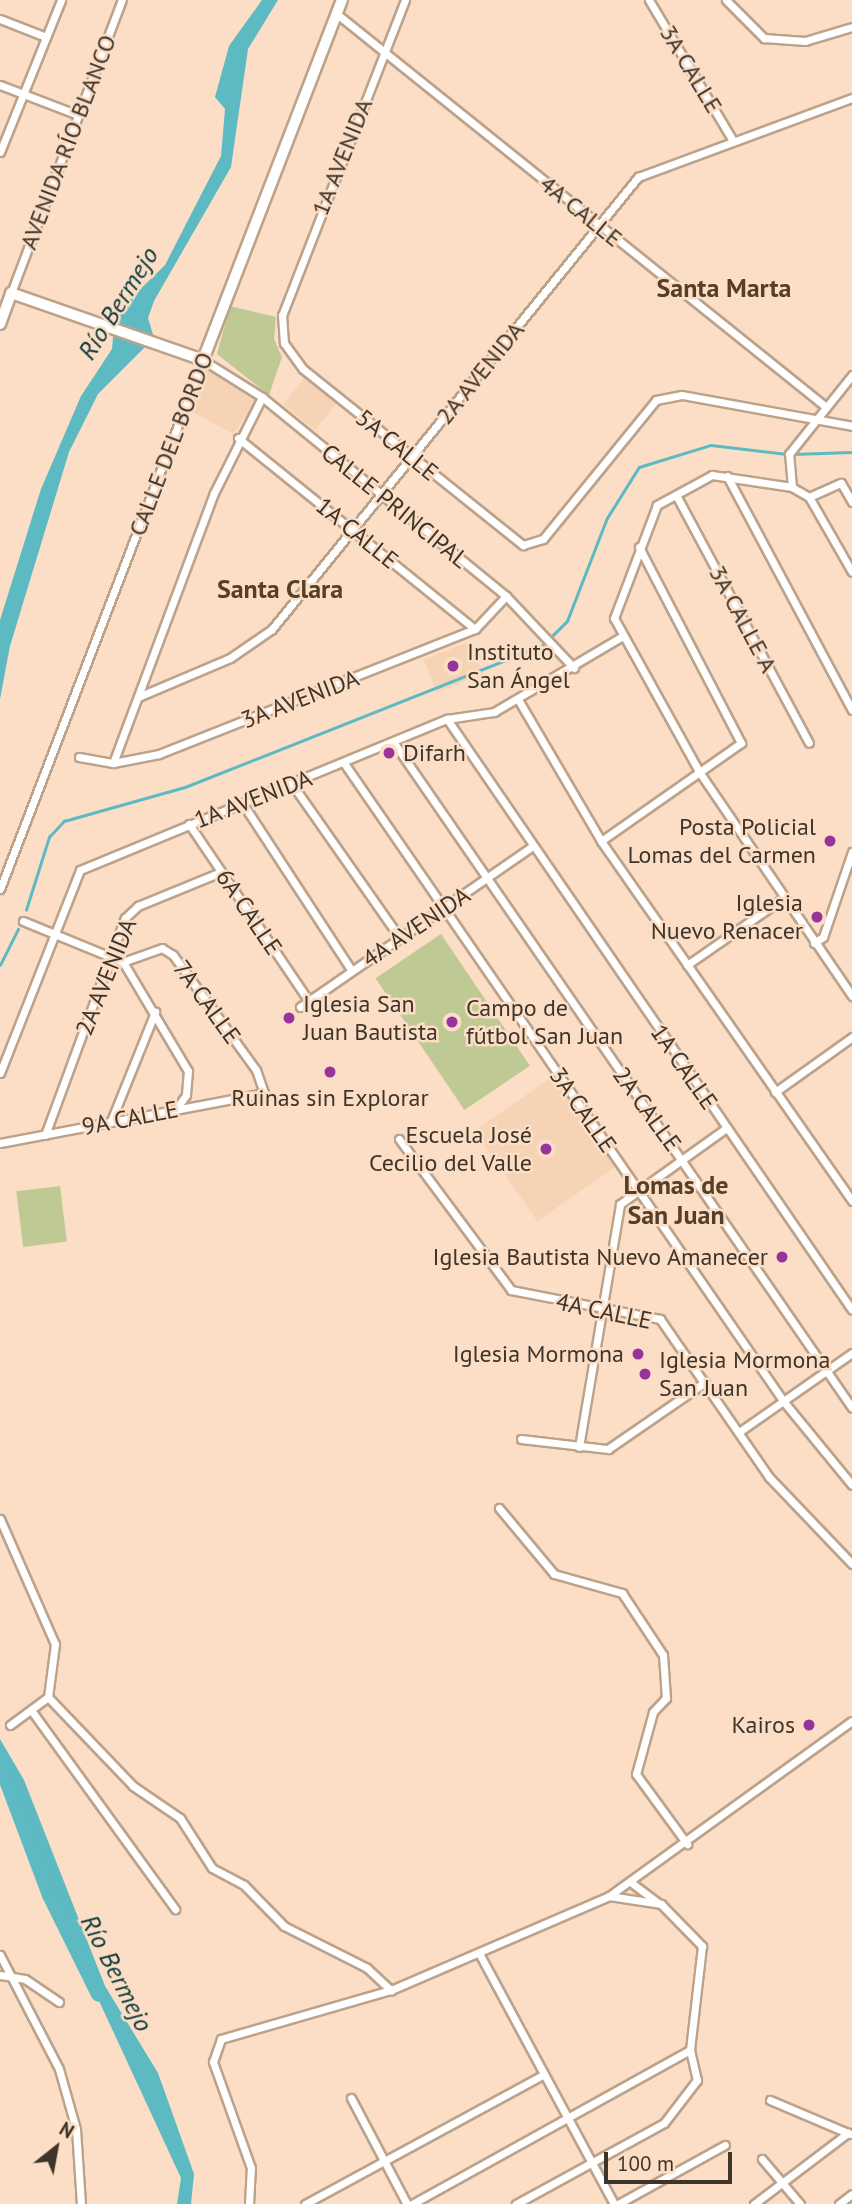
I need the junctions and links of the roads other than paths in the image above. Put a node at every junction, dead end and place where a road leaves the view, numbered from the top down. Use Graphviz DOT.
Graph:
graph roads {
  1 [pos="61,0"];
  2 [pos="122,0"];
  3 [pos="342,0"];
  4 [pos="405,0"];
  5 [pos="649,0"];
  6 [pos="726,0"];
  7 [pos="337,14"];
  8 [pos="0,19"];
  9 [pos="852,27"];
  10 [pos="46,37"];
  11 [pos="384,53"];
  12 [pos="0,85"];
  13 [pos="25,94"];
  14 [pos="852,98"];
  15 [pos="76,114"];
  16 [pos="732,139"];
  17 [pos="0,152"];
  18 [pos="599,226"];
  19 [pos="11,293"];
  20 [pos="282,315"];
  21 [pos="0,324"];
  22 [pos="203,360"];
  23 [pos="852,375"];
  24 [pos="262,397"];
  25 [pos="826,407"];
  26 [pos="817,419"];
  27 [pos="852,426"];
  28 [pos="238,438"];
  29 [pos="412,457"];
  30 [pos="727,476"];
  31 [pos="792,487"];
  32 [pos="382,495"];
  33 [pos="676,495"];
  34 [pos="809,496"];
  35 [pos="852,502"];
  36 [pos="354,530"];
  37 [pos="639,547"];
  38 [pos="852,572"];
  39 [pos="506,596"];
  40 [pos="475,629"];
  41 [pos="621,637"];
  42 [pos="574,668"];
  43 [pos="138,697"];
  44 [pos="519,701"];
  45 [pos="852,710"];
  46 [pos="447,719"];
  47 [pos="394,743"];
  48 [pos="809,743"];
  49 [pos="79,757"];
  50 [pos="113,763"];
  51 [pos="344,763"];
  52 [pos="700,773"];
  53 [pos="292,784"];
  54 [pos="243,804"];
  55 [pos="189,824"];
  56 [pos="601,841"];
  57 [pos="531,847"];
  58 [pos="852,852"];
  59 [pos="221,872"];
  60 [pos="487,879"];
  61 [pos="0,889"];
  62 [pos="782,899"];
  63 [pos="445,908"];
  64 [pos="23,921"];
  65 [pos="54,932"];
  66 [pos="400,938"];
  67 [pos="814,943"];
  68 [pos="114,953"];
  69 [pos="123,962"];
  70 [pos="687,965"];
  71 [pos="352,971"];
  72 [pos="852,996"];
  73 [pos="309,1001"];
  74 [pos="300,1007"];
  75 [pos="155,1012"];
  76 [pos="852,1037"];
  77 [pos="0,1073"];
  78 [pos="775,1092"];
  79 [pos="261,1094"];
  80 [pos="177,1108"];
  81 [pos="111,1121"];
  82 [pos="726,1128"];
  83 [pos="44,1135"];
  84 [pos="399,1139"];
  85 [pos="0,1143"];
  86 [pos="681,1157"];
  87 [pos="637,1188"];
  88 [pos="852,1201"];
  89 [pos="603,1308"];
  90 [pos="852,1310"];
  91 [pos="852,1353"];
  92 [pos="826,1371"];
  93 [pos="705,1382"];
  94 [pos="784,1402"];
  95 [pos="852,1408"];
  96 [pos="739,1432"];
  97 [pos="521,1439"];
  98 [pos="579,1447"];
  99 [pos="852,1485"];
  100 [pos="499,1508"];
  101 [pos="0,1519"];
  102 [pos="852,1564"];
  103 [pos="48,1697"];
  104 [pos="32,1710"];
  105 [pos="852,1721"];
  106 [pos="10,1725"];
  107 [pos="687,1844"];
  108 [pos="633,1884"];
  109 [pos="609,1896"];
  110 [pos="661,1904"];
  111 [pos="175,1909"];
  112 [pos="0,1955"];
  113 [pos="480,1955"];
  114 [pos="9,1974"];
  115 [pos="0,1975"];
  116 [pos="391,1990"];
  117 [pos="59,2002"];
  118 [pos="690,2050"];
  119 [pos="544,2074"];
  120 [pos="351,2098"];
  121 [pos="770,2100"];
  122 [pos="568,2118"];
  123 [pos="850,2134"];
  124 [pos="725,2145"];
  125 [pos="762,2159"];
  126 [pos="384,2161"];
  127 [pos="782,2183"];
  128 [pos="852,2194"];
  129 [pos="81,2204"];
  130 [pos="248,2204"];
  131 [pos="305,2204"];
  132 [pos="409,2204"];
  133 [pos="516,2204"];
  134 [pos="616,2204"];
  135 [pos="754,2204"];
  136 [pos="800,2204"];
  137 [pos="839,2204"];
  1 -- 10 [label="street"];
  2 -- 15 [label="street, AVENIDA RÍO BLANCO"];
  3 -- 7 [label="street, CALLE DEL BORDO"];
  4 -- 11 [label="street, 1A AVENIDA"];
  5 -- 16 [label="street, 3A CALLE"];
  6 -- 9 [label="street"];
  7 -- 11 [label="street, 4A CALLE"];
  7 -- 22 [label="street, CALLE DEL BORDO"];
  8 -- 10 [label="street"];
  10 -- 13 [label="street"];
  11 -- 18 [label="street, 4A CALLE"];
  11 -- 20 [label="street, 1A AVENIDA"];
  12 -- 13 [label="street"];
  13 -- 15 [label="street"];
  13 -- 17 [label="street"];
  14 -- 16 [label="street, 2A AVENIDA"];
  15 -- 19 [label="street, AVENIDA RÍO BLANCO"];
  16 -- 18 [label="street, 2A AVENIDA"];
  18 -- 25 [label="street, 4A CALLE"];
  18 -- 29 [label="street, 2A AVENIDA"];
  19 -- 21 [label="street, AVENIDA RÍO BLANCO"];
  19 -- 22 [label="street"];
  20 -- 29 [label="street, 5A CALLE"];
  22 -- 24 [label="street, CALLE PRINCIPAL"];
  22 -- 61 [label="street, CALLE DEL BORDO"];
  23 -- 25 [label="street"];
  24 -- 28 [label="street"];
  24 -- 32 [label="street, CALLE PRINCIPAL"];
  25 -- 26 [label="street"];
  26 -- 27 [label="street"];
  26 -- 29 [label="street, 5A CALLE"];
  26 -- 31 [label="street"];
  28 -- 36 [label="street, 1A CALLE"];
  28 -- 43 [label="street"];
  29 -- 32 [label="street, 2A AVENIDA"];
  30 -- 31 [label="street"];
  30 -- 33 [label="street"];
  30 -- 45 [label="street"];
  31 -- 34 [label="street"];
  32 -- 36 [label="street, 2A AVENIDA"];
  32 -- 39 [label="street, CALLE PRINCIPAL"];
  33 -- 37 [label="street"];
  33 -- 48 [label="street, 3A CALLE A"];
  34 -- 35 [label="street"];
  34 -- 38 [label="street"];
  36 -- 40 [label="street, 1A CALLE"];
  36 -- 43 [label="street, 2A AVENIDA"];
  37 -- 41 [label="street"];
  37 -- 52 [label="street"];
  39 -- 40 [label="street, 3A AVENIDA"];
  39 -- 42 [label="street, CALLE PRINCIPAL"];
  40 -- 50 [label="street, 3A AVENIDA"];
  41 -- 42 [label="street, 1A AVENIDA"];
  41 -- 52 [label="street"];
  42 -- 44 [label="street, 1A AVENIDA"];
  43 -- 50 [label="street"];
  44 -- 46 [label="street, 1A AVENIDA"];
  44 -- 56 [label="street"];
  46 -- 47 [label="street, 1A AVENIDA"];
  46 -- 57 [label="street, 1A CALLE"];
  47 -- 51 [label="street, 1A AVENIDA"];
  47 -- 60 [label="street, 2A CALLE"];
  49 -- 50 [label="street, 3A AVENIDA"];
  51 -- 53 [label="street, 1A AVENIDA"];
  51 -- 63 [label="street, 3A CALLE"];
  52 -- 56 [label="street"];
  52 -- 62 [label="street"];
  53 -- 54 [label="street, 1A AVENIDA"];
  53 -- 66 [label="street"];
  54 -- 55 [label="street, 1A AVENIDA"];
  54 -- 71 [label="street"];
  55 -- 59 [label="street, 6A CALLE"];
  55 -- 65 [label="street, 1A AVENIDA"];
  56 -- 70 [label="street"];
  57 -- 60 [label="street, 4A AVENIDA"];
  57 -- 82 [label="street, 1A CALLE"];
  58 -- 67 [label="street"];
  59 -- 68 [label="street, 2A AVENIDA"];
  59 -- 73 [label="street, 6A CALLE"];
  60 -- 63 [label="street, 4A AVENIDA"];
  60 -- 86 [label="street, 2A CALLE"];
  62 -- 67 [label="street"];
  62 -- 70 [label="street"];
  63 -- 66 [label="street, 4A AVENIDA"];
  63 -- 87 [label="street, 3A CALLE"];
  64 -- 65 [label="street"];
  65 -- 68 [label="street"];
  65 -- 77 [label="street, 1A AVENIDA"];
  66 -- 71 [label="street, 4A AVENIDA"];
  67 -- 72 [label="street"];
  68 -- 69 [label="street"];
  68 -- 83 [label="street, 2A AVENIDA"];
  69 -- 75 [label="street"];
  69 -- 79 [label="street, 7A CALLE"];
  70 -- 78 [label="street"];
  71 -- 73 [label="street, 4A AVENIDA"];
  73 -- 74 [label="street, 4A AVENIDA"];
  75 -- 80 [label="street"];
  75 -- 81 [label="street"];
  76 -- 78 [label="street"];
  78 -- 88 [label="street"];
  79 -- 80 [label="street, 9A CALLE"];
  80 -- 81 [label="street, 9A CALLE"];
  81 -- 83 [label="street, 9A CALLE"];
  82 -- 86 [label="street"];
  82 -- 90 [label="street, 1A CALLE"];
  83 -- 85 [label="street, 9A CALLE"];
  84 -- 89 [label="street, 4A CALLE"];
  86 -- 87 [label="street"];
  86 -- 92 [label="street, 2A CALLE"];
  87 -- 89 [label="street"];
  87 -- 94 [label="street, 3A CALLE"];
  89 -- 93 [label="street, 4A CALLE"];
  89 -- 98 [label="street"];
  91 -- 92 [label="street"];
  92 -- 94 [label="street"];
  92 -- 95 [label="street, 2A CALLE"];
  93 -- 96 [label="street, 4A CALLE"];
  93 -- 98 [label="street"];
  94 -- 96 [label="street"];
  94 -- 99 [label="street, 3A CALLE"];
  96 -- 102 [label="street, 4A CALLE"];
  97 -- 98 [label="street"];
  100 -- 107 [label="street"];
  101 -- 103 [label="street"];
  103 -- 104 [label="street"];
  103 -- 116 [label="street"];
  104 -- 106 [label="street"];
  104 -- 111 [label="street"];
  105 -- 107 [label="street"];
  107 -- 108 [label="street"];
  108 -- 109 [label="street"];
  108 -- 110 [label="street"];
  109 -- 110 [label="street"];
  109 -- 113 [label="street"];
  110 -- 118 [label="street"];
  112 -- 114 [label="street"];
  113 -- 116 [label="street"];
  113 -- 119 [label="street"];
  114 -- 115 [label="street"];
  114 -- 117 [label="street"];
  114 -- 129 [label="street"];
  116 -- 130 [label="street"];
  118 -- 122 [label="street"];
  118 -- 133 [label="street"];
  119 -- 122 [label="street"];
  119 -- 126 [label="street"];
  120 -- 126 [label="street"];
  121 -- 123 [label="street"];
  122 -- 132 [label="street"];
  122 -- 134 [label="street"];
  123 -- 127 [label="street"];
  124 -- 134 [label="street"];
  125 -- 127 [label="street"];
  126 -- 131 [label="street"];
  126 -- 132 [label="street"];
  127 -- 135 [label="street"];
  127 -- 136 [label="street"];
  128 -- 137 [label="street"];
}
